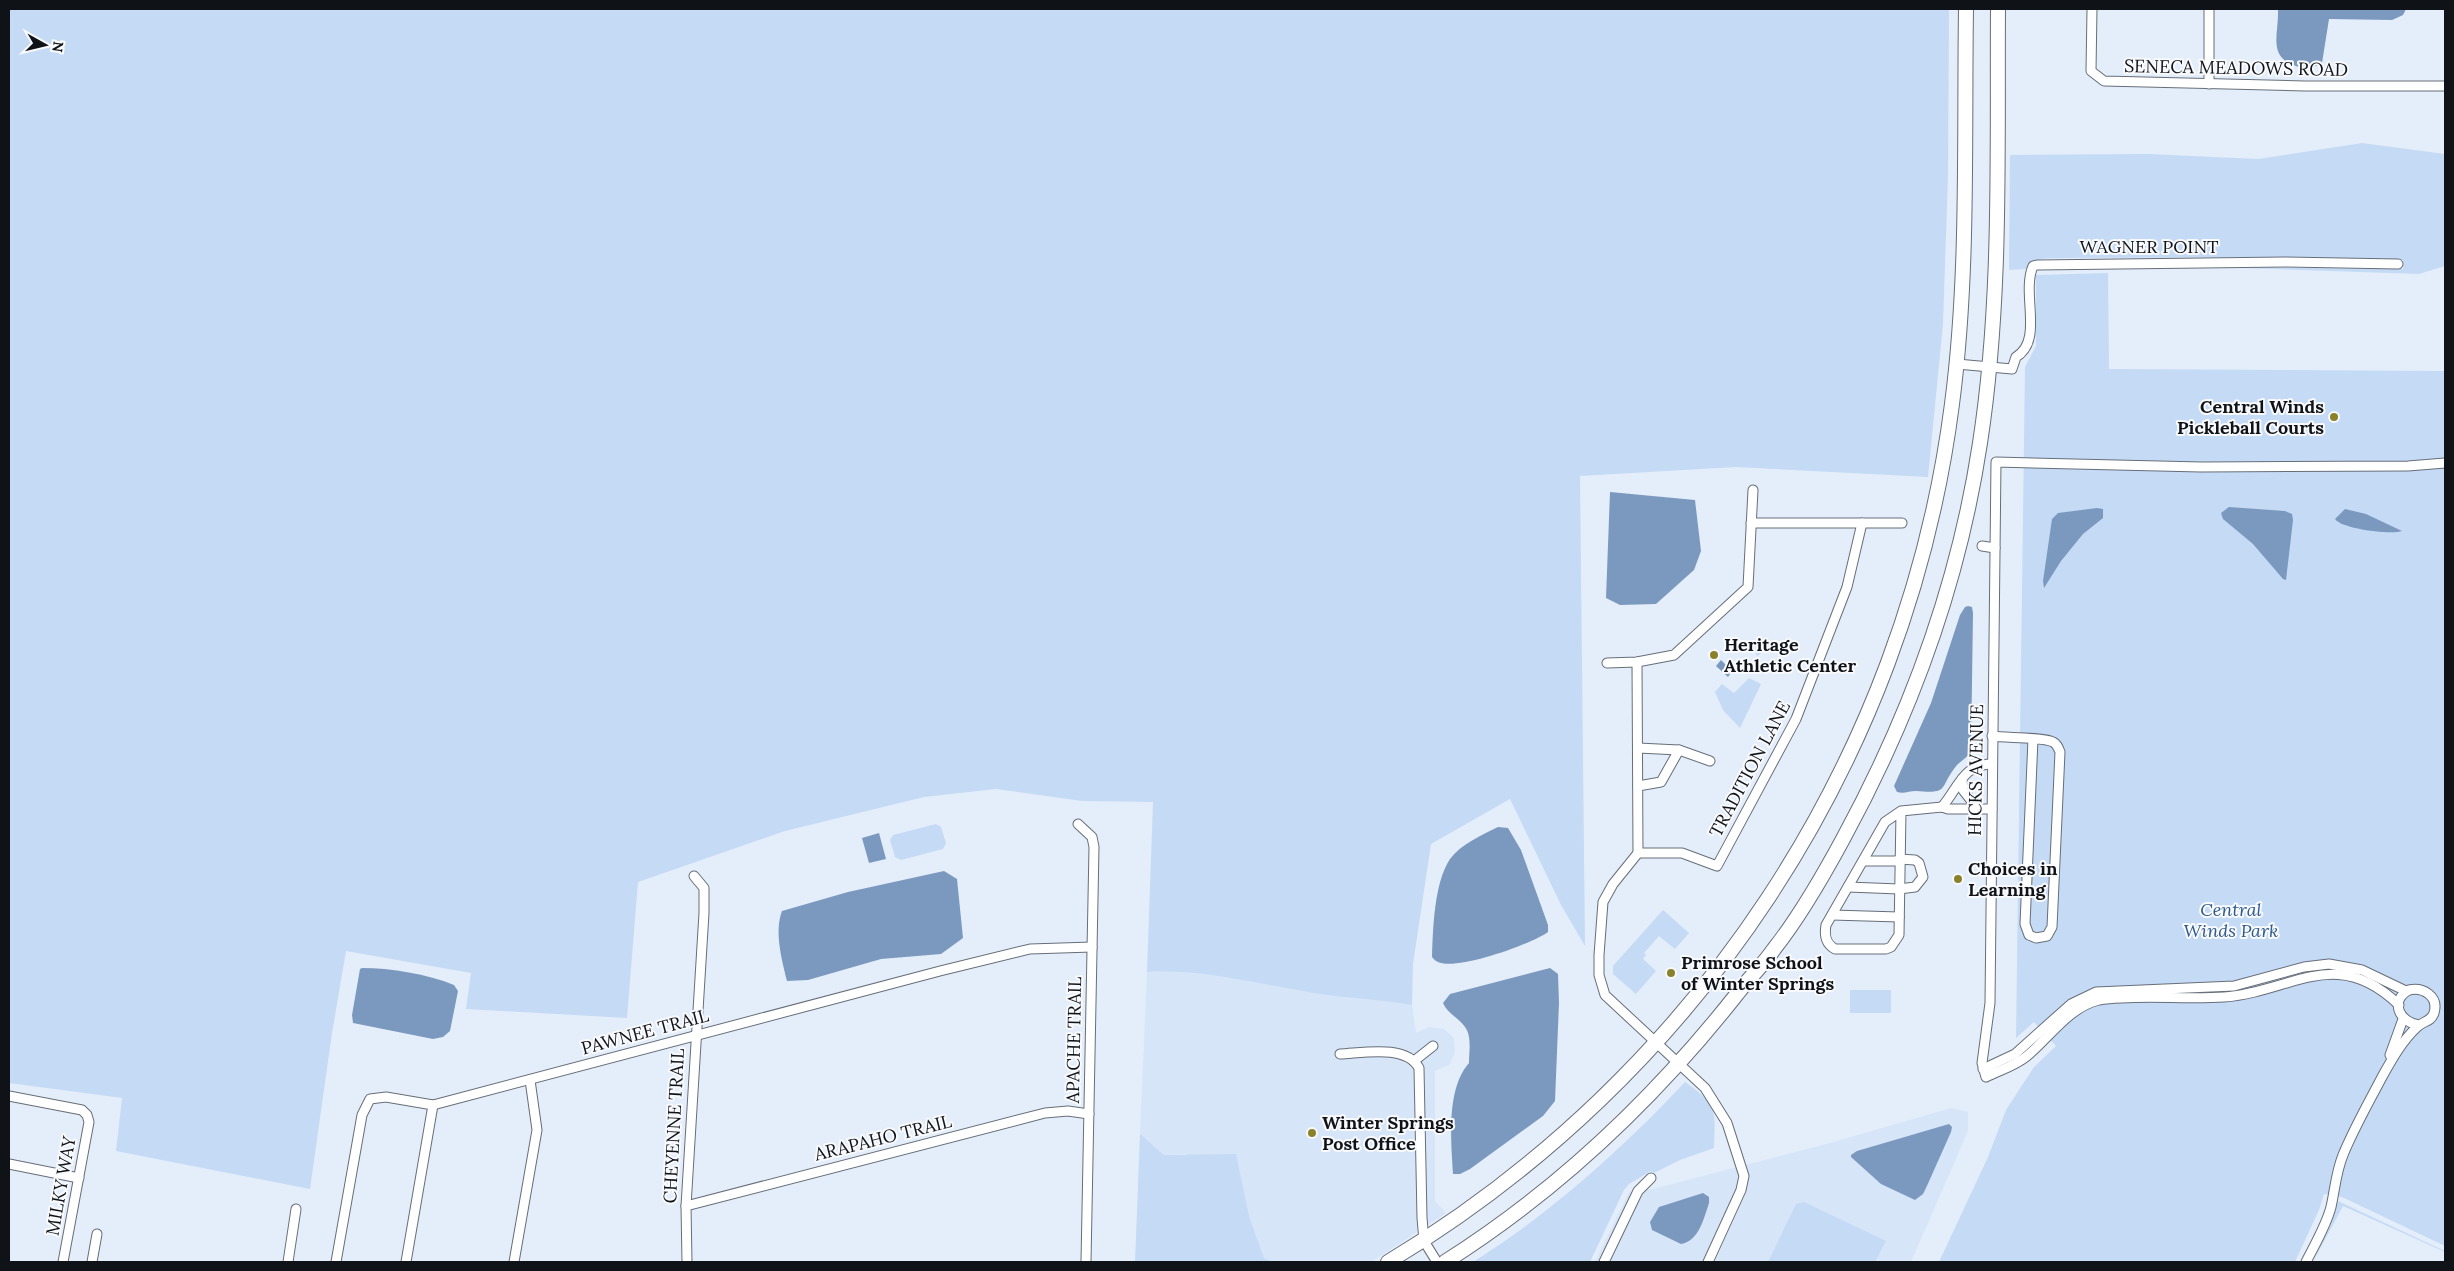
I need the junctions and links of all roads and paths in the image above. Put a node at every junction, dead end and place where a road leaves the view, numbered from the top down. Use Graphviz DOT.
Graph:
graph roads {
  1 [pos="1966,9"];
  2 [pos="1998,9"];
  3 [pos="2092,9"];
  4 [pos="2210,9"];
  5 [pos="2209,84"];
  6 [pos="2445,86"];
  7 [pos="2398,264"];
  8 [pos="1957,364"];
  9 [pos="1990,367"];
  10 [pos="2445,464"];
  11 [pos="1753,490"];
  12 [pos="1751,523"];
  13 [pos="1862,523"];
  14 [pos="1902,523"];
  15 [pos="1982,546"];
  16 [pos="1995,548"];
  17 [pos="1607,662"];
  18 [pos="1637,662"];
  19 [pos="1992,736"];
  20 [pos="2033,739"];
  21 [pos="1638,748"];
  22 [pos="1679,750"];
  23 [pos="1710,761"];
  24 [pos="1992,764"];
  25 [pos="1962,779"];
  26 [pos="1638,786"];
  27 [pos="1942,807"];
  28 [pos="1978,809"];
  29 [pos="1992,809"];
  30 [pos="1901,811"];
  31 [pos="1078,824"];
  32 [pos="1638,853"];
  33 [pos="1899,860"];
  34 [pos="1863,861"];
  35 [pos="694,876"];
  36 [pos="1848,887"];
  37 [pos="1899,889"];
  38 [pos="1832,915"];
  39 [pos="1899,917"];
  40 [pos="1092,947"];
  41 [pos="2406,991"];
  42 [pos="2399,1005"];
  43 [pos="2402,1019"];
  44 [pos="2419,1025"];
  45 [pos="695,1035"];
  46 [pos="1657,1043"];
  47 [pos="1432,1046"];
  48 [pos="1340,1054"];
  49 [pos="1414,1061"];
  50 [pos="1679,1063"];
  51 [pos="1985,1073"];
  52 [pos="2384,1074"];
  53 [pos="530,1080"];
  54 [pos="9,1096"];
  55 [pos="433,1105"];
  56 [pos="1089,1114"];
  57 [pos="9,1164"];
  58 [pos="79,1178"];
  59 [pos="1651,1178"];
  60 [pos="686,1206"];
  61 [pos="296,1210"];
  62 [pos="97,1234"];
  63 [pos="1424,1240"];
  64 [pos="63,1262"];
  65 [pos="92,1262"];
  66 [pos="288,1262"];
  67 [pos="336,1262"];
  68 [pos="406,1262"];
  69 [pos="514,1262"];
  70 [pos="688,1262"];
  71 [pos="1086,1262"];
  72 [pos="1388,1262"];
  73 [pos="1438,1262"];
  74 [pos="1444,1262"];
  75 [pos="1604,1262"];
  76 [pos="1708,1262"];
  77 [pos="2306,1262"];
  1 -- 8 [label="main road"];
  2 -- 9 [label="main road"];
  3 -- 5 [label="street, SENECA MEADOWS ROAD"];
  4 -- 5 [label="street"];
  5 -- 6 [label="street, SENECA MEADOWS ROAD"];
  7 -- 9 [label="street, WAGNER POINT"];
  8 -- 9 [label="street"];
  8 -- 46 [label="main road"];
  9 -- 50 [label="main road"];
  10 -- 16 [label="street, HICKS AVENUE"];
  11 -- 12 [label="street"];
  12 -- 13 [label="street"];
  12 -- 18 [label="street"];
  13 -- 14 [label="street"];
  13 -- 32 [label="street, TRADITION LANE"];
  15 -- 16 [label="street"];
  16 -- 19 [label="street, HICKS AVENUE"];
  17 -- 18 [label="street"];
  18 -- 21 [label="street"];
  19 -- 20 [label="street"];
  19 -- 24 [label="street, HICKS AVENUE"];
  20 -- 20 [label="street"];
  21 -- 22 [label="street"];
  21 -- 26 [label="street"];
  22 -- 23 [label="street"];
  22 -- 26 [label="street"];
  24 -- 25 [label="street"];
  24 -- 29 [label="street, HICKS AVENUE"];
  25 -- 27 [label="street"];
  25 -- 28 [label="street"];
  26 -- 32 [label="street"];
  27 -- 28 [label="street"];
  27 -- 30 [label="street"];
  28 -- 29 [label="street"];
  29 -- 51 [label="street, HICKS AVENUE"];
  30 -- 33 [label="street"];
  30 -- 34 [label="street"];
  31 -- 40 [label="street, APACHE TRAIL"];
  32 -- 46 [label="street"];
  33 -- 34 [label="street"];
  33 -- 37 [label="street"];
  33 -- 37 [label="street"];
  34 -- 36 [label="street"];
  35 -- 45 [label="street, CHEYENNE TRAIL"];
  36 -- 37 [label="street"];
  36 -- 38 [label="street"];
  37 -- 39 [label="street"];
  38 -- 39 [label="street"];
  38 -- 39 [label="street"];
  40 -- 45 [label="street, PAWNEE TRAIL"];
  40 -- 56 [label="street, APACHE TRAIL"];
  41 -- 42 [label="street"];
  41 -- 44 [label="street"];
  41 -- 51 [label="street"];
  42 -- 43 [label="street"];
  42 -- 51 [label="street"];
  43 -- 44 [label="street"];
  43 -- 52 [label="street"];
  44 -- 52 [label="street"];
  45 -- 53 [label="street, PAWNEE TRAIL"];
  45 -- 60 [label="street, CHEYENNE TRAIL"];
  46 -- 50 [label="street"];
  46 -- 63 [label="main road"];
  47 -- 49 [label="street"];
  48 -- 49 [label="street"];
  49 -- 63 [label="street"];
  50 -- 74 [label="main road"];
  50 -- 76 [label="street"];
  52 -- 77 [label="street"];
  53 -- 55 [label="street, PAWNEE TRAIL"];
  53 -- 69 [label="street"];
  54 -- 58 [label="street, MILKY WAY"];
  55 -- 67 [label="street, PAWNEE TRAIL"];
  55 -- 68 [label="street"];
  56 -- 60 [label="street, ARAPAHO TRAIL"];
  56 -- 71 [label="street, APACHE TRAIL"];
  57 -- 58 [label="street"];
  58 -- 64 [label="street, MILKY WAY"];
  59 -- 75 [label="street"];
  60 -- 70 [label="street, CHEYENNE TRAIL"];
  61 -- 66 [label="street"];
  62 -- 65 [label="street"];
  63 -- 72 [label="main road"];
  63 -- 73 [label="street"];
}
